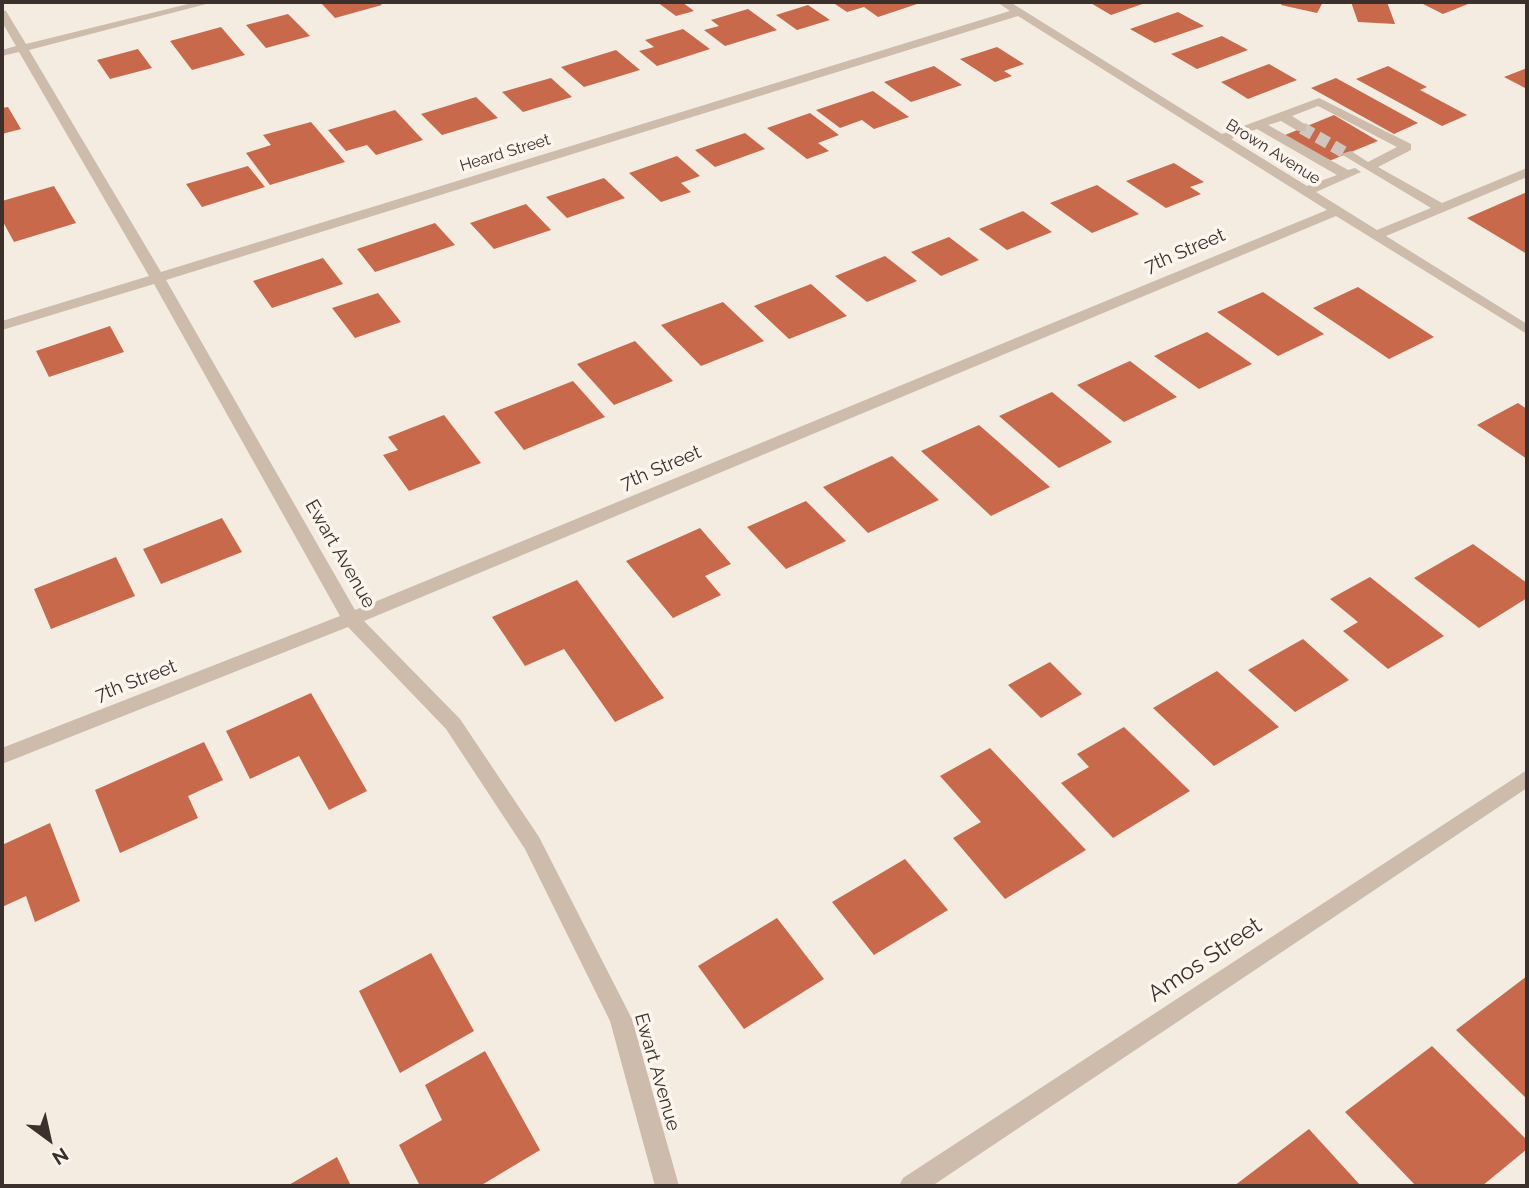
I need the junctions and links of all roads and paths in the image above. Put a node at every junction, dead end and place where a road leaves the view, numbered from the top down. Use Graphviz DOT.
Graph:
graph roads {
  1 [pos="208,2"];
  2 [pos="1003,2"];
  3 [pos="1019,12"];
  4 [pos="2,13"];
  5 [pos="23,48"];
  6 [pos="2,53"];
  7 [pos="1282,116"];
  8 [pos="1259,125"];
  9 [pos="1302,128"];
  10 [pos="1220,139"];
  11 [pos="1347,154"];
  12 [pos="1368,167"];
  13 [pos="1527,172"];
  14 [pos="1347,176"];
  15 [pos="1304,192"];
  16 [pos="1441,208"];
  17 [pos="1335,212"];
  18 [pos="1377,235"];
  19 [pos="158,279"];
  20 [pos="2,326"];
  21 [pos="1527,330"];
  22 [pos="351,619"];
  23 [pos="2,756"];
  24 [pos="1527,778"];
  25 [pos="667,1186"];
  26 [pos="911,1186"];
  1 -- 5 [label="street"];
  2 -- 3 [label="street, Brown Avenue"];
  3 -- 10 [label="street, Brown Avenue"];
  3 -- 19 [label="street, Heard Street"];
  4 -- 5 [label="street, Ewart Avenue"];
  5 -- 6 [label="street"];
  5 -- 19 [label="street, Ewart Avenue"];
  7 -- 8 [label="street"];
  7 -- 9 [label="street"];
  7 -- 12 [label="street"];
  8 -- 10 [label="street"];
  8 -- 14 [label="street"];
  10 -- 15 [label="street, Brown Avenue"];
  11 -- 12 [label="street"];
  12 -- 14 [label="street"];
  12 -- 16 [label="street"];
  13 -- 16 [label="street"];
  14 -- 15 [label="street"];
  15 -- 17 [label="street, Brown Avenue"];
  16 -- 18 [label="street"];
  17 -- 18 [label="street, Brown Avenue"];
  17 -- 22 [label="street, 7th Street"];
  18 -- 21 [label="street, Brown Avenue"];
  19 -- 20 [label="street, Heard Street"];
  19 -- 22 [label="street, Ewart Avenue"];
  22 -- 23 [label="street, 7th Street"];
  22 -- 25 [label="street, Ewart Avenue"];
  24 -- 26 [label="street, Amos Street"];
}
